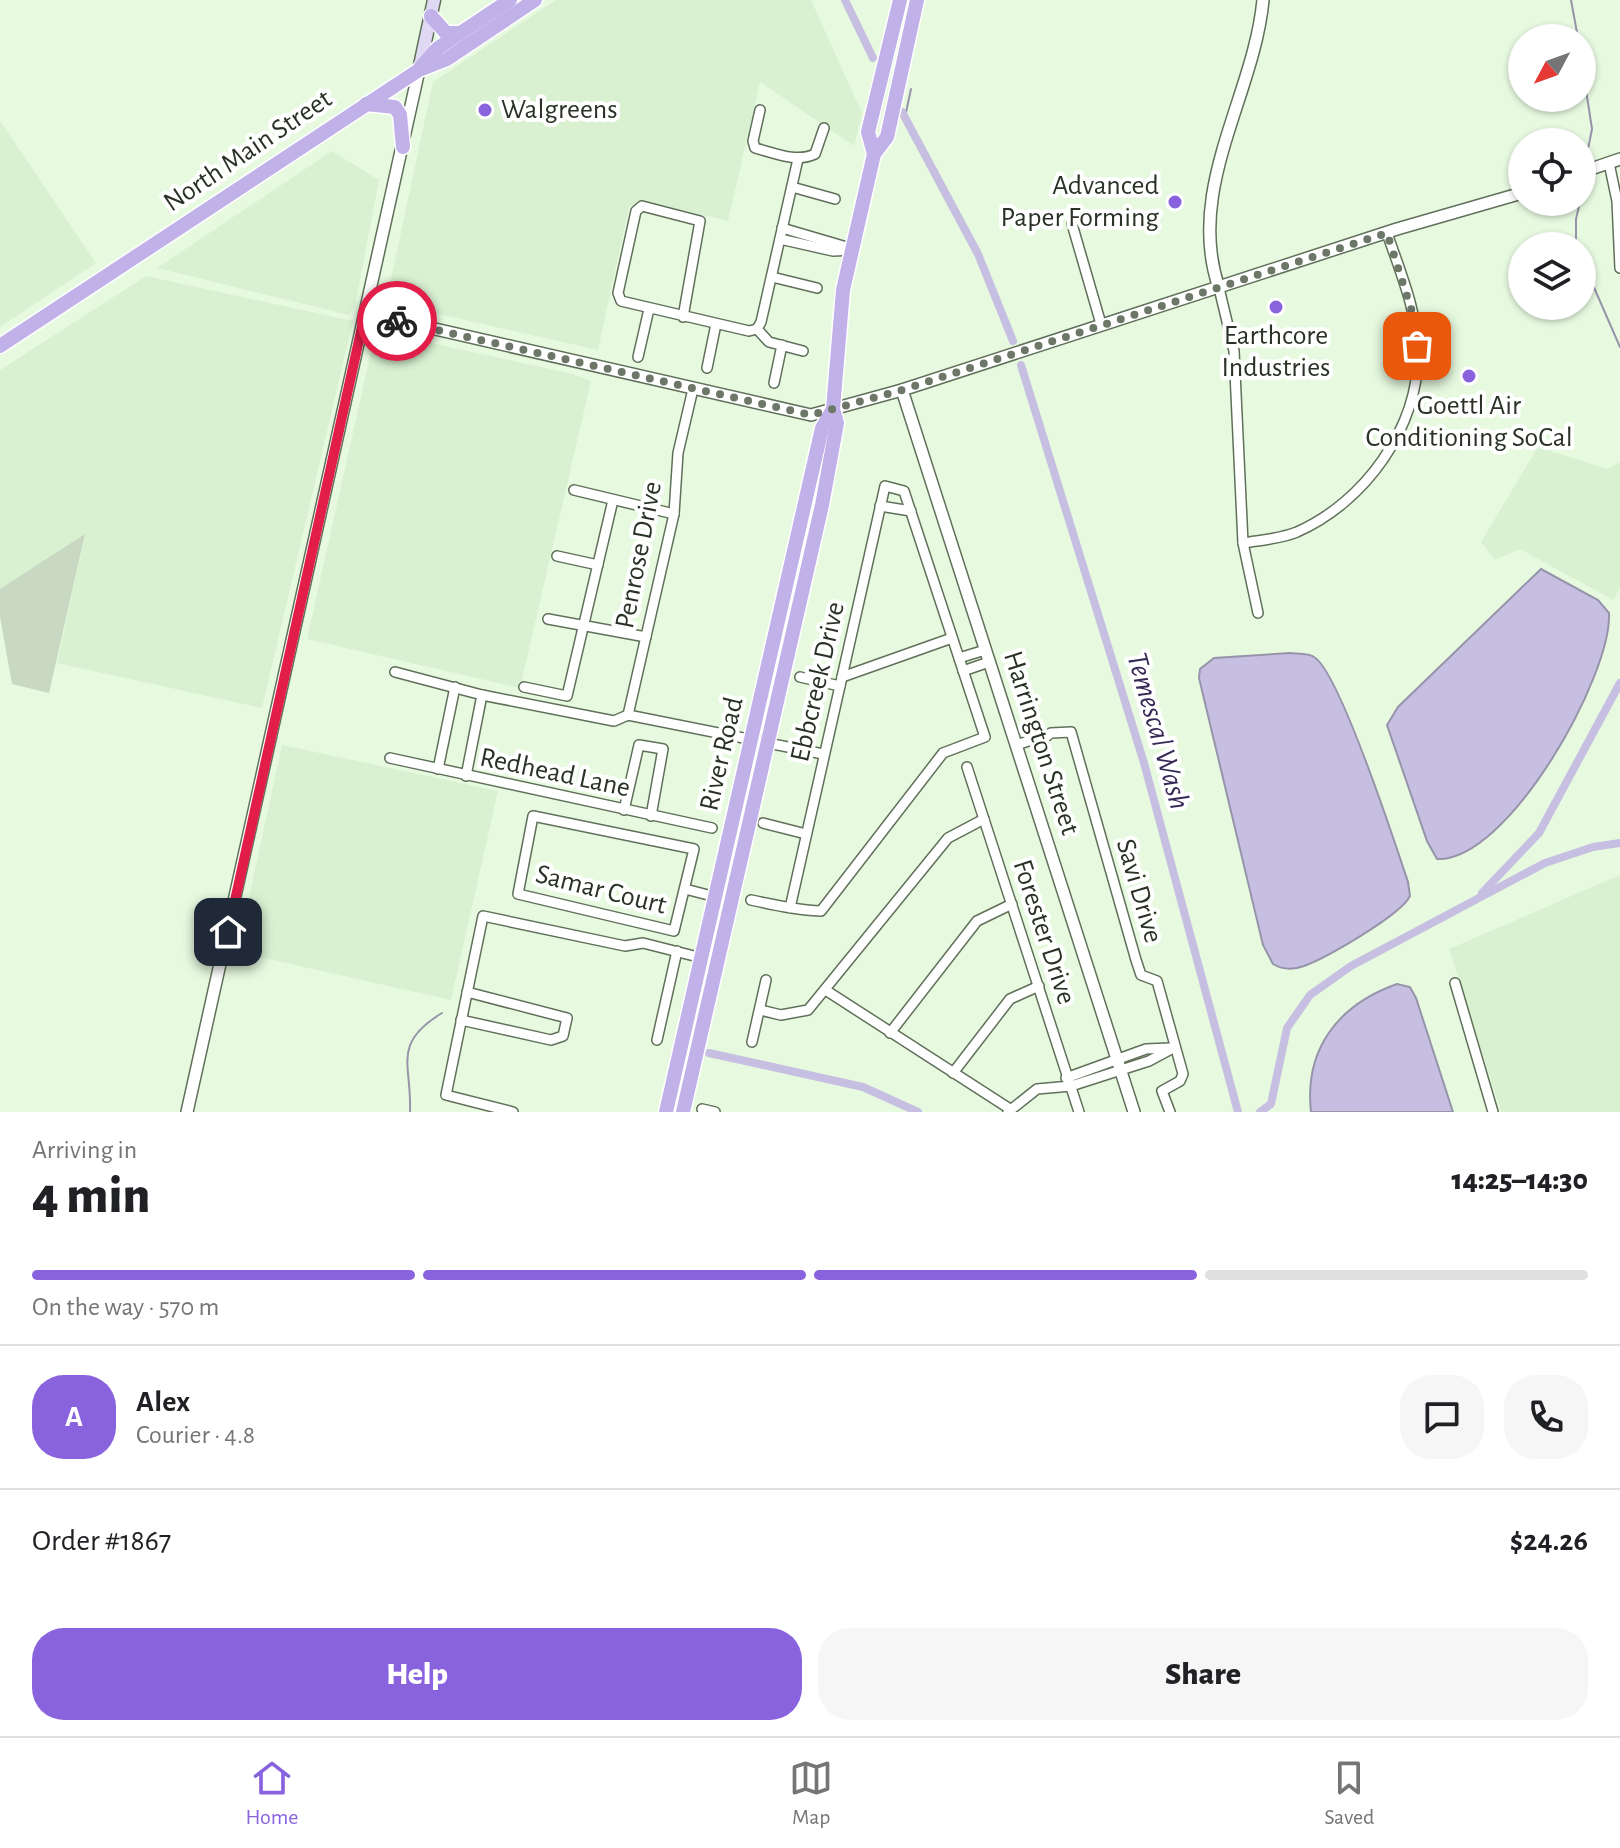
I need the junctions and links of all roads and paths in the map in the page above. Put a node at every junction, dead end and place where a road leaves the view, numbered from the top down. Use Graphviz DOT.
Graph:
graph roads {
  1 [pos="434,0"];
  2 [pos="510,0"];
  3 [pos="535,0"];
  4 [pos="902,0"];
  5 [pos="917,0"];
  6 [pos="1263,0"];
  7 [pos="431,16"];
  8 [pos="461,33"];
  9 [pos="907,38"];
  10 [pos="419,70"];
  11 [pos="366,104"];
  12 [pos="760,110"];
  13 [pos="824,128"];
  14 [pos="403,147"];
  15 [pos="874,154"];
  16 [pos="798,159"];
  17 [pos="1614,161"];
  18 [pos="792,187"];
  19 [pos="1508,197"];
  20 [pos="835,199"];
  21 [pos="1072,224"];
  22 [pos="1387,233"];
  23 [pos="781,234"];
  24 [pos="853,250"];
  25 [pos="1620,268"];
  26 [pos="772,277"];
  27 [pos="817,288"];
  28 [pos="1219,288"];
  29 [pos="649,309"];
  30 [pos="365,313"];
  31 [pos="683,317"];
  32 [pos="716,324"];
  33 [pos="1101,324"];
  34 [pos="757,329"];
  35 [pos="782,345"];
  36 [pos="1,348"];
  37 [pos="803,351"];
  38 [pos="638,357"];
  39 [pos="707,368"];
  40 [pos="774,383"];
  41 [pos="693,389"];
  42 [pos="902,390"];
  43 [pos="833,409"];
  44 [pos="574,490"];
  45 [pos="613,500"];
  46 [pos="880,506"];
  47 [pos="911,511"];
  48 [pos="674,514"];
  49 [pos="1243,543"];
  50 [pos="557,556"];
  51 [pos="598,565"];
  52 [pos="1258,613"];
  53 [pos="548,619"];
  54 [pos="585,625"];
  55 [pos="646,637"];
  56 [pos="952,638"];
  57 [pos="985,650"];
  58 [pos="959,658"];
  59 [pos="989,662"];
  60 [pos="963,671"];
  61 [pos="395,672"];
  62 [pos="800,677"];
  63 [pos="841,682"];
  64 [pos="455,687"];
  65 [pos="524,687"];
  66 [pos="482,695"];
  67 [pos="628,715"];
  68 [pos="751,740"];
  69 [pos="767,742"];
  70 [pos="1016,745"];
  71 [pos="823,754"];
  72 [pos="390,758"];
  73 [pos="967,767"];
  74 [pos="438,769"];
  75 [pos="466,776"];
  76 [pos="624,810"];
  77 [pos="651,816"];
  78 [pos="984,819"];
  79 [pos="763,823"];
  80 [pos="712,828"];
  81 [pos="806,834"];
  82 [pos="685,889"];
  83 [pos="716,897"];
  84 [pos="751,900"];
  85 [pos="1012,904"];
  86 [pos="790,908"];
  87 [pos="677,951"];
  88 [pos="702,958"];
  89 [pos="766,980"];
  90 [pos="1455,983"];
  91 [pos="1039,986"];
  92 [pos="827,991"];
  93 [pos="467,992"];
  94 [pos="760,1010"];
  95 [pos="461,1020"];
  96 [pos="890,1033"];
  97 [pos="657,1040"];
  98 [pos="752,1042"];
  99 [pos="1173,1047"];
  100 [pos="1119,1065"];
  101 [pos="953,1073"];
  102 [pos="1069,1081"];
  103 [pos="702,1109"];
  104 [pos="1009,1110"];
  105 [pos="187,1112"];
  106 [pos="513,1112"];
  107 [pos="666,1112"];
  108 [pos="683,1112"];
  109 [pos="715,1112"];
  110 [pos="1079,1112"];
  111 [pos="1134,1112"];
  112 [pos="1170,1112"];
  113 [pos="1493,1112"];
  1 -- 7 [label="main road"];
  2 -- 8 [label="main road, North Main Street"];
  3 -- 10 [label="main road, North Main Street"];
  4 -- 9 [label="main road"];
  4 -- 15 [label="main road, River Road"];
  5 -- 9 [label="main road, River Road"];
  6 -- 28 [label="street"];
  7 -- 8 [label="main road"];
  7 -- 10 [label="main road"];
  8 -- 10 [label="main road, North Main Street"];
  9 -- 15 [label="main road, River Road"];
  10 -- 11 [label="main road, North Main Street"];
  10 -- 14 [label="street"];
  11 -- 14 [label="main road"];
  11 -- 36 [label="main road, North Main Street"];
  12 -- 16 [label="street"];
  13 -- 16 [label="street"];
  14 -- 30 [label="street"];
  15 -- 24 [label="main road, River Road"];
  16 -- 18 [label="street"];
  17 -- 25 [label="street"];
  18 -- 20 [label="street"];
  18 -- 23 [label="street"];
  19 -- 22 [label="street"];
  21 -- 33 [label="street"];
  22 -- 28 [label="street"];
  22 -- 49 [label="street"];
  23 -- 24 [label="street"];
  23 -- 26 [label="street"];
  24 -- 43 [label="main road, River Road"];
  26 -- 27 [label="street"];
  26 -- 34 [label="street"];
  28 -- 33 [label="street"];
  28 -- 49 [label="street"];
  29 -- 31 [label="street"];
  29 -- 31 [label="street"];
  29 -- 38 [label="street"];
  30 -- 41 [label="street"];
  30 -- 105 [label="street"];
  31 -- 32 [label="street"];
  32 -- 34 [label="street"];
  32 -- 39 [label="street"];
  33 -- 42 [label="street"];
  34 -- 35 [label="street"];
  35 -- 37 [label="street"];
  35 -- 40 [label="street"];
  41 -- 43 [label="street"];
  41 -- 48 [label="street, Penrose Drive"];
  42 -- 43 [label="street"];
  42 -- 57 [label="street, Harrington Street"];
  43 -- 68 [label="main road, River Road"];
  43 -- 69 [label="main road, River Road"];
  44 -- 45 [label="street"];
  45 -- 48 [label="street"];
  45 -- 51 [label="street"];
  46 -- 47 [label="street"];
  46 -- 47 [label="street"];
  46 -- 63 [label="street, Ebbcreek Drive"];
  47 -- 56 [label="street"];
  48 -- 55 [label="street, Penrose Drive"];
  49 -- 52 [label="street"];
  50 -- 51 [label="street"];
  51 -- 54 [label="street"];
  53 -- 54 [label="street"];
  54 -- 55 [label="street"];
  54 -- 65 [label="street"];
  55 -- 67 [label="street, Penrose Drive"];
  56 -- 58 [label="street"];
  56 -- 63 [label="street"];
  57 -- 58 [label="street"];
  57 -- 59 [label="street, Harrington Street"];
  58 -- 60 [label="street"];
  59 -- 60 [label="street"];
  59 -- 70 [label="street, Harrington Street"];
  60 -- 86 [label="street"];
  61 -- 64 [label="street"];
  62 -- 63 [label="street"];
  63 -- 71 [label="street, Ebbcreek Drive"];
  64 -- 66 [label="street"];
  64 -- 74 [label="street"];
  66 -- 67 [label="street"];
  66 -- 75 [label="street"];
  67 -- 68 [label="street"];
  68 -- 69 [label="street"];
  68 -- 83 [label="main road, River Road"];
  69 -- 71 [label="street"];
  69 -- 108 [label="main road, River Road"];
  70 -- 99 [label="street, Savi Drive"];
  70 -- 100 [label="street, Harrington Street"];
  71 -- 81 [label="street, Ebbcreek Drive"];
  72 -- 74 [label="street, Redhead Lane"];
  73 -- 78 [label="street, Forester Drive"];
  74 -- 75 [label="street, Redhead Lane"];
  75 -- 76 [label="street, Redhead Lane"];
  76 -- 77 [label="street, Redhead Lane"];
  76 -- 77 [label="street"];
  77 -- 80 [label="street, Redhead Lane"];
  78 -- 85 [label="street, Forester Drive"];
  78 -- 92 [label="street"];
  79 -- 81 [label="street"];
  81 -- 86 [label="street, Ebbcreek Drive"];
  82 -- 82 [label="street, Samar Court"];
  82 -- 83 [label="street, Samar Court"];
  83 -- 88 [label="main road, River Road"];
  84 -- 86 [label="street"];
  85 -- 91 [label="street, Forester Drive"];
  85 -- 96 [label="street"];
  87 -- 88 [label="street"];
  87 -- 93 [label="street"];
  87 -- 97 [label="street"];
  88 -- 107 [label="main road, River Road"];
  89 -- 94 [label="street"];
  90 -- 113 [label="street"];
  91 -- 101 [label="street"];
  91 -- 102 [label="street, Forester Drive"];
  92 -- 94 [label="street"];
  92 -- 96 [label="street"];
  93 -- 95 [label="street"];
  93 -- 95 [label="street"];
  94 -- 98 [label="street"];
  95 -- 106 [label="street"];
  96 -- 101 [label="street"];
  99 -- 100 [label="street"];
  99 -- 112 [label="street, Savi Drive"];
  100 -- 102 [label="street"];
  100 -- 111 [label="street, Harrington Street"];
  101 -- 104 [label="street"];
  102 -- 104 [label="street"];
  102 -- 110 [label="street, Forester Drive"];
  103 -- 109 [label="street"];
}
